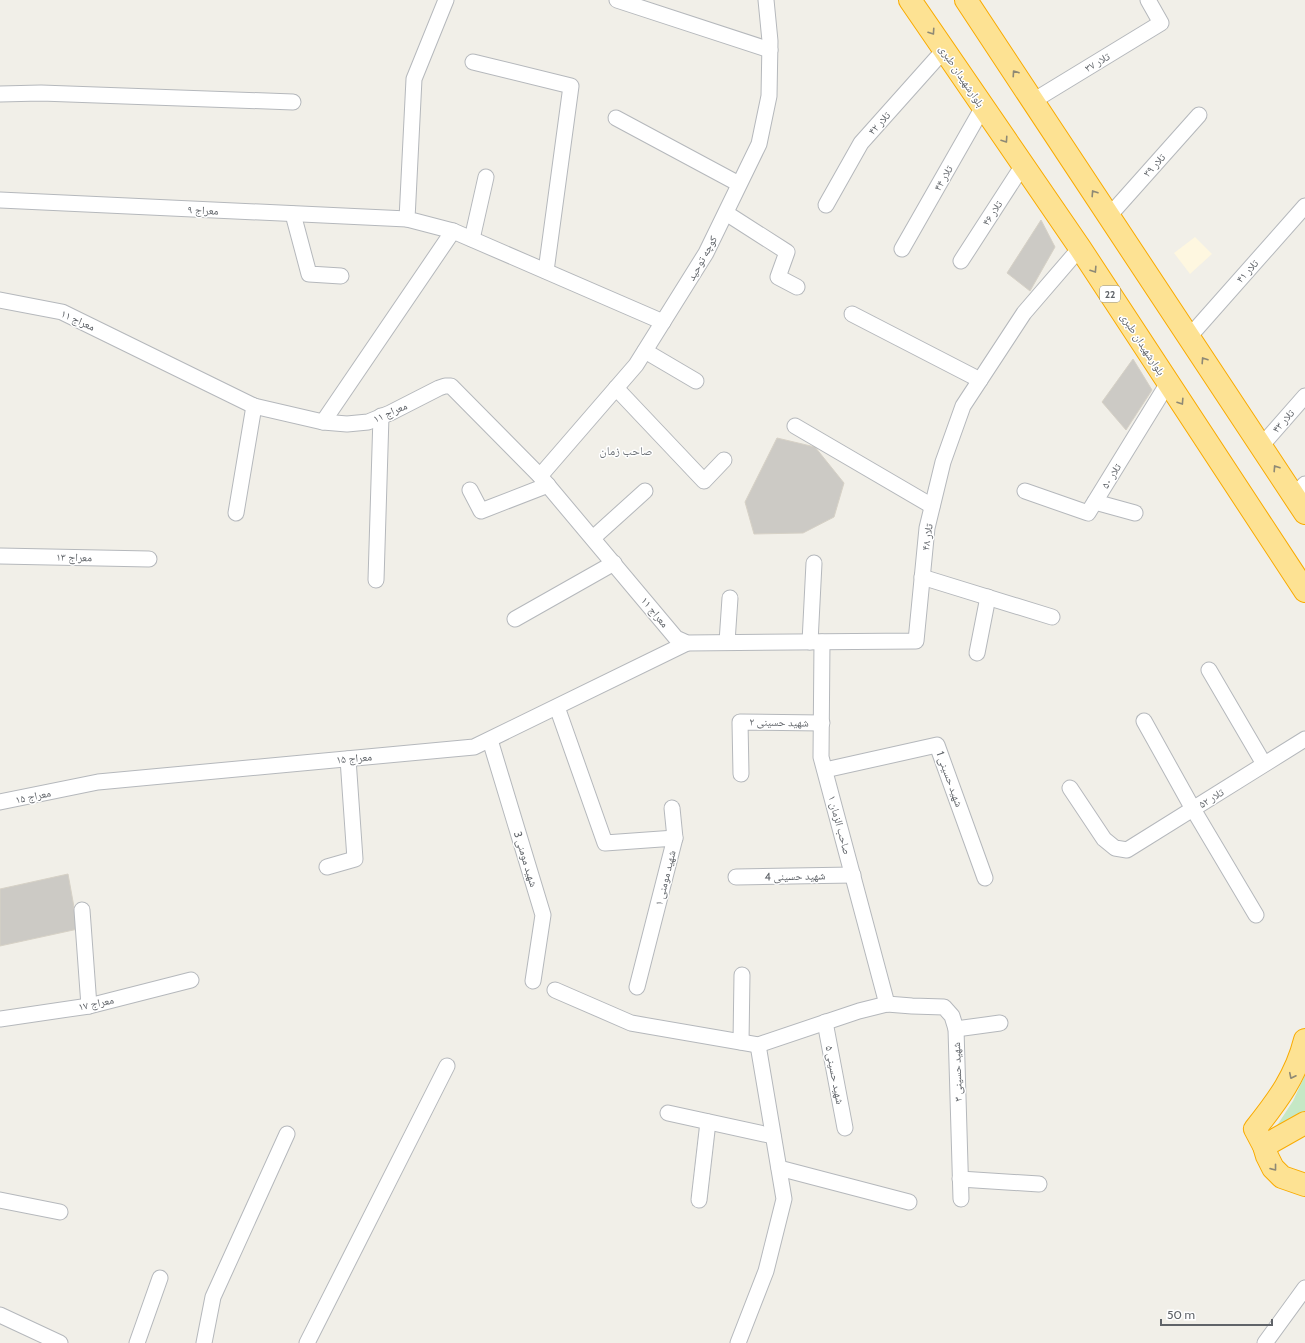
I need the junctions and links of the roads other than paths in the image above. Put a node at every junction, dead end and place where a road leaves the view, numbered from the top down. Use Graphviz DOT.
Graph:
graph roads {
  1 [pos="446,0"];
  2 [pos="617,0"];
  3 [pos="766,0"];
  4 [pos="910,0"];
  5 [pos="966,0"];
  6 [pos="1148,0"];
  7 [pos="770,50"];
  8 [pos="944,50"];
  9 [pos="473,62"];
  10 [pos="0,94"];
  11 [pos="1033,100"];
  12 [pos="293,102"];
  13 [pos="983,107"];
  14 [pos="1199,115"];
  15 [pos="616,118"];
  16 [pos="1023,165"];
  17 [pos="486,177"];
  18 [pos="740,184"];
  19 [pos="0,200"];
  20 [pos="826,205"];
  21 [pos="1305,206"];
  22 [pos="726,213"];
  23 [pos="293,214"];
  24 [pos="1109,216"];
  25 [pos="406,219"];
  26 [pos="454,231"];
  27 [pos="472,239"];
  28 [pos="1080,248"];
  29 [pos="902,249"];
  30 [pos="961,261"];
  31 [pos="546,271"];
  32 [pos="341,276"];
  33 [pos="797,287"];
  34 [pos="0,300"];
  35 [pos="852,314"];
  36 [pos="663,322"];
  37 [pos="1189,336"];
  38 [pos="645,351"];
  39 [pos="980,380"];
  40 [pos="696,381"];
  41 [pos="1168,383"];
  42 [pos="616,388"];
  43 [pos="1305,396"];
  44 [pos="254,406"];
  45 [pos="381,416"];
  46 [pos="323,422"];
  47 [pos="795,426"];
  48 [pos="1262,446"];
  49 [pos="724,460"];
  50 [pos="544,480"];
  51 [pos="470,490"];
  52 [pos="645,491"];
  53 [pos="1025,492"];
  54 [pos="1301,497"];
  55 [pos="1095,502"];
  56 [pos="932,506"];
  57 [pos="236,513"];
  58 [pos="1135,513"];
  59 [pos="593,538"];
  60 [pos="0,556"];
  61 [pos="148,559"];
  62 [pos="614,563"];
  63 [pos="814,563"];
  64 [pos="922,577"];
  65 [pos="376,580"];
  66 [pos="1305,591"];
  67 [pos="988,597"];
  68 [pos="730,598"];
  69 [pos="1052,617"];
  70 [pos="515,619"];
  71 [pos="727,642"];
  72 [pos="816,642"];
  73 [pos="687,643"];
  74 [pos="977,653"];
  75 [pos="1209,670"];
  76 [pos="557,707"];
  77 [pos="1144,721"];
  78 [pos="822,723"];
  79 [pos="1305,739"];
  80 [pos="490,740"];
  81 [pos="348,759"];
  82 [pos="1264,764"];
  83 [pos="825,770"];
  84 [pos="741,774"];
  85 [pos="1070,788"];
  86 [pos="0,802"];
  87 [pos="672,808"];
  88 [pos="1193,809"];
  89 [pos="675,838"];
  90 [pos="327,867"];
  91 [pos="853,875"];
  92 [pos="736,878"];
  93 [pos="985,878"];
  94 [pos="82,910"];
  95 [pos="1256,915"];
  96 [pos="742,975"];
  97 [pos="191,980"];
  98 [pos="533,980"];
  99 [pos="637,987"];
  100 [pos="555,990"];
  101 [pos="887,1004"];
  102 [pos="89,1006"];
  103 [pos="0,1019"];
  104 [pos="825,1022"];
  105 [pos="1000,1023"];
  106 [pos="956,1029"];
  107 [pos="1305,1040"];
  108 [pos="741,1042"];
  109 [pos="758,1045"];
  110 [pos="446,1066"];
  111 [pos="668,1113"];
  112 [pos="708,1122"];
  113 [pos="1305,1123"];
  114 [pos="845,1128"];
  115 [pos="287,1134"];
  116 [pos="773,1136"];
  117 [pos="1264,1146"];
  118 [pos="779,1168"];
  119 [pos="960,1179"];
  120 [pos="1302,1181"];
  121 [pos="1038,1184"];
  122 [pos="961,1199"];
  123 [pos="0,1200"];
  124 [pos="698,1200"];
  125 [pos="909,1202"];
  126 [pos="60,1212"];
  127 [pos="160,1278"];
  128 [pos="1305,1288"];
  129 [pos="0,1315"];
  130 [pos="60,1343"];
  131 [pos="137,1343"];
  132 [pos="204,1343"];
  133 [pos="307,1343"];
  134 [pos="738,1343"];
  135 [pos="1265,1343"];
  1 -- 25 [label="street"];
  2 -- 7 [label="street"];
  3 -- 7 [label="street, کوچه توحید"];
  4 -- 8 [label="highway, بلوارشهیدان طبری / 22, one-way"];
  11 -- 5 [label="highway, one-way"];
  6 -- 11 [label="street, تلار ۳۷"];
  7 -- 18 [label="street, کوچه توحید"];
  8 -- 13 [label="highway, بلوارشهیدان طبری / 22"];
  8 -- 20 [label="street, تلار ۴۲"];
  9 -- 31 [label="street"];
  10 -- 12 [label="street"];
  24 -- 11 [label="highway, one-way"];
  13 -- 16 [label="highway, بلوارشهیدان طبری / 22, one-way"];
  13 -- 29 [label="street, تلار ۴۴"];
  14 -- 24 [label="street, تلار ۳۹"];
  15 -- 18 [label="street"];
  16 -- 28 [label="highway, بلوارشهیدان طبری / 22"];
  16 -- 30 [label="street, تلار ۴۶"];
  17 -- 27 [label="street"];
  18 -- 22 [label="street, کوچه توحید"];
  19 -- 23 [label="street, معراج ۹"];
  21 -- 37 [label="street, تلار ۴۱"];
  22 -- 33 [label="street"];
  22 -- 36 [label="street, کوچه توحید"];
  23 -- 25 [label="street, معراج ۹"];
  23 -- 32 [label="street"];
  24 -- 37 [label="highway"];
  25 -- 26 [label="street, معراج ۹"];
  26 -- 27 [label="street, معراج ۹"];
  26 -- 46 [label="street"];
  27 -- 31 [label="street, معراج ۹"];
  28 -- 39 [label="street, تلار ۴۸"];
  28 -- 41 [label="highway, بلوارشهیدان طبری / 22, one-way"];
  31 -- 36 [label="street, معراج ۹"];
  34 -- 44 [label="street, معراج ۱۱"];
  35 -- 39 [label="street"];
  36 -- 38 [label="street, کوچه توحید"];
  48 -- 37 [label="highway, one-way"];
  38 -- 40 [label="street"];
  38 -- 42 [label="street, کوچه توحید"];
  39 -- 56 [label="street, تلار ۴۸"];
  41 -- 55 [label="street, تلار ۵۰"];
  41 -- 66 [label="highway, بلوارشهیدان طبری / 22, one-way"];
  42 -- 49 [label="street"];
  42 -- 50 [label="street, کوچه توحید"];
  43 -- 48 [label="street, تلار ۴۳"];
  44 -- 46 [label="street, معراج ۱۱"];
  44 -- 57 [label="street"];
  45 -- 46 [label="street, معراج ۱۱"];
  45 -- 50 [label="street, معراج ۱۱"];
  45 -- 65 [label="street"];
  47 -- 56 [label="street"];
  54 -- 48 [label="highway, one-way"];
  50 -- 51 [label="street"];
  50 -- 59 [label="street, معراج ۱۱"];
  52 -- 59 [label="street"];
  53 -- 55 [label="street, تلار ۵۰"];
  55 -- 58 [label="street"];
  56 -- 64 [label="street, تلار ۴۸"];
  59 -- 62 [label="street, معراج ۱۱"];
  60 -- 61 [label="street, معراج ۱۳"];
  62 -- 70 [label="street"];
  62 -- 73 [label="street, معراج ۱۱"];
  63 -- 72 [label="street, صاحب الزمان ۱"];
  64 -- 67 [label="street"];
  64 -- 72 [label="street, تلار ۴۸"];
  67 -- 69 [label="street"];
  67 -- 74 [label="street"];
  68 -- 71 [label="street"];
  71 -- 72 [label="street, تلار ۴۸"];
  71 -- 73 [label="street, تلار ۴۸"];
  72 -- 78 [label="street, صاحب الزمان ۱"];
  73 -- 76 [label="street, معراج ۱۵"];
  75 -- 82 [label="street"];
  76 -- 80 [label="street, معراج ۱۵"];
  76 -- 89 [label="street, شهید مومنی ۱"];
  77 -- 88 [label="street"];
  78 -- 83 [label="street, صاحب الزمان ۱"];
  78 -- 84 [label="street, شهید حسینی ۲"];
  79 -- 82 [label="street, تلار ۵۲"];
  80 -- 81 [label="street, معراج ۱۵"];
  80 -- 98 [label="street, شهید مومنی 3"];
  81 -- 86 [label="street, معراج ۱۵"];
  81 -- 90 [label="street"];
  82 -- 88 [label="street, تلار ۵۲"];
  83 -- 91 [label="street, صاحب الزمان ۱"];
  83 -- 93 [label="street, شهید حسینی 1"];
  85 -- 88 [label="street, تلار ۵۲"];
  87 -- 89 [label="street"];
  88 -- 95 [label="street"];
  89 -- 99 [label="street, شهید مومنی ۱"];
  91 -- 92 [label="street, شهید حسینی 4"];
  91 -- 101 [label="street, صاحب الزمان ۱"];
  94 -- 102 [label="street"];
  96 -- 108 [label="street"];
  97 -- 102 [label="street, معراج ۱۷"];
  100 -- 108 [label="street"];
  101 -- 104 [label="street"];
  101 -- 106 [label="street, شهید حسینی ۳"];
  102 -- 103 [label="street, معراج ۱۷"];
  104 -- 109 [label="street"];
  104 -- 114 [label="street, شهید حسینی ۵"];
  105 -- 106 [label="street"];
  106 -- 119 [label="street, شهید حسینی ۳"];
  107 -- 117 [label="highway, one-way"];
  108 -- 109 [label="street"];
  109 -- 116 [label="street"];
  110 -- 133 [label="street"];
  111 -- 112 [label="street"];
  112 -- 116 [label="street"];
  112 -- 124 [label="street"];
  113 -- 117 [label="highway"];
  115 -- 132 [label="street"];
  116 -- 118 [label="street"];
  117 -- 120 [label="highway, one-way"];
  118 -- 125 [label="street"];
  118 -- 134 [label="street"];
  119 -- 121 [label="street"];
  119 -- 122 [label="street, شهید حسینی ۳"];
  123 -- 126 [label="street"];
  127 -- 131 [label="street"];
  128 -- 135 [label="street"];
  129 -- 130 [label="street"];
}
